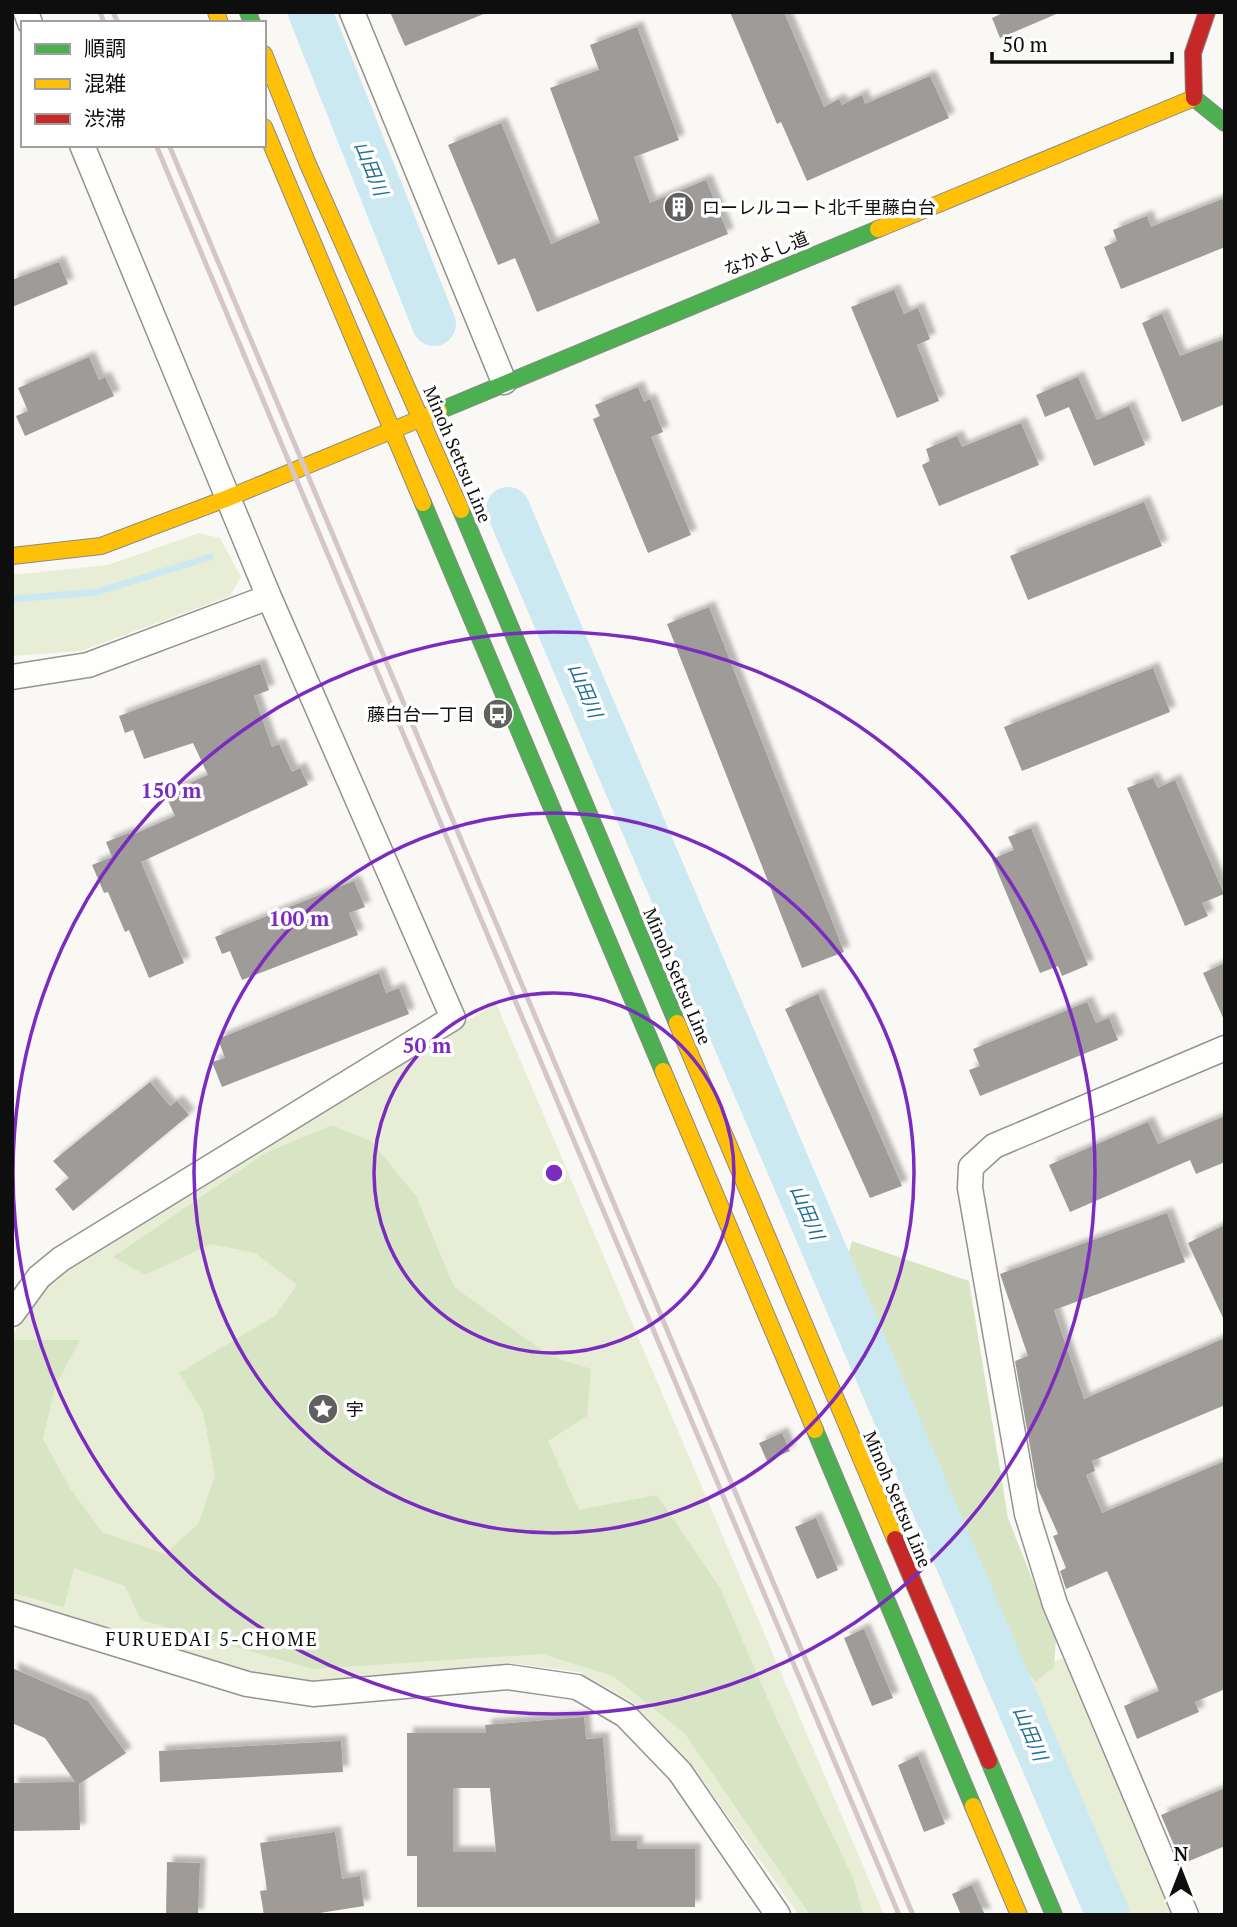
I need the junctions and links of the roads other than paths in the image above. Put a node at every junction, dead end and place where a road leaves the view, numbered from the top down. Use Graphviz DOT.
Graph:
graph roads {
  1 [pos="352,12"];
  2 [pos="1207,12"];
  3 [pos="266,59"];
  4 [pos="1194,98"];
  5 [pos="1225,123"];
  6 [pos="266,132"];
  7 [pos="83,147"];
  8 [pos="505,382"];
  9 [pos="422,417"];
  10 [pos="392,430"];
  11 [pos="228,498"];
  12 [pos="12,556"];
  13 [pos="269,597"];
  14 [pos="12,677"];
  15 [pos="1225,1048"];
  16 [pos="12,1314"];
  17 [pos="12,1612"];
  18 [pos="778,1915"];
  19 [pos="1019,1915"];
  20 [pos="1054,1915"];
  21 [pos="1186,1915"];
  1 -- 8 [label="street"];
  2 -- 4 [label="main road"];
  3 -- 9 [label="main road, Minoh Settsu Line"];
  4 -- 5 [label="main road"];
  4 -- 8 [label="main road, なかよし道"];
  6 -- 10 [label="main road"];
  7 -- 11 [label="street"];
  8 -- 9 [label="main road, なかよし道"];
  9 -- 10 [label="main road, なかよし道"];
  9 -- 20 [label="main road, Minoh Settsu Line"];
  10 -- 11 [label="main road, なかよし道"];
  10 -- 19 [label="main road"];
  11 -- 12 [label="main road, なかよし道"];
  11 -- 13 [label="street"];
  13 -- 14 [label="street"];
  13 -- 16 [label="street"];
  15 -- 21 [label="street"];
  17 -- 18 [label="street"];
}
